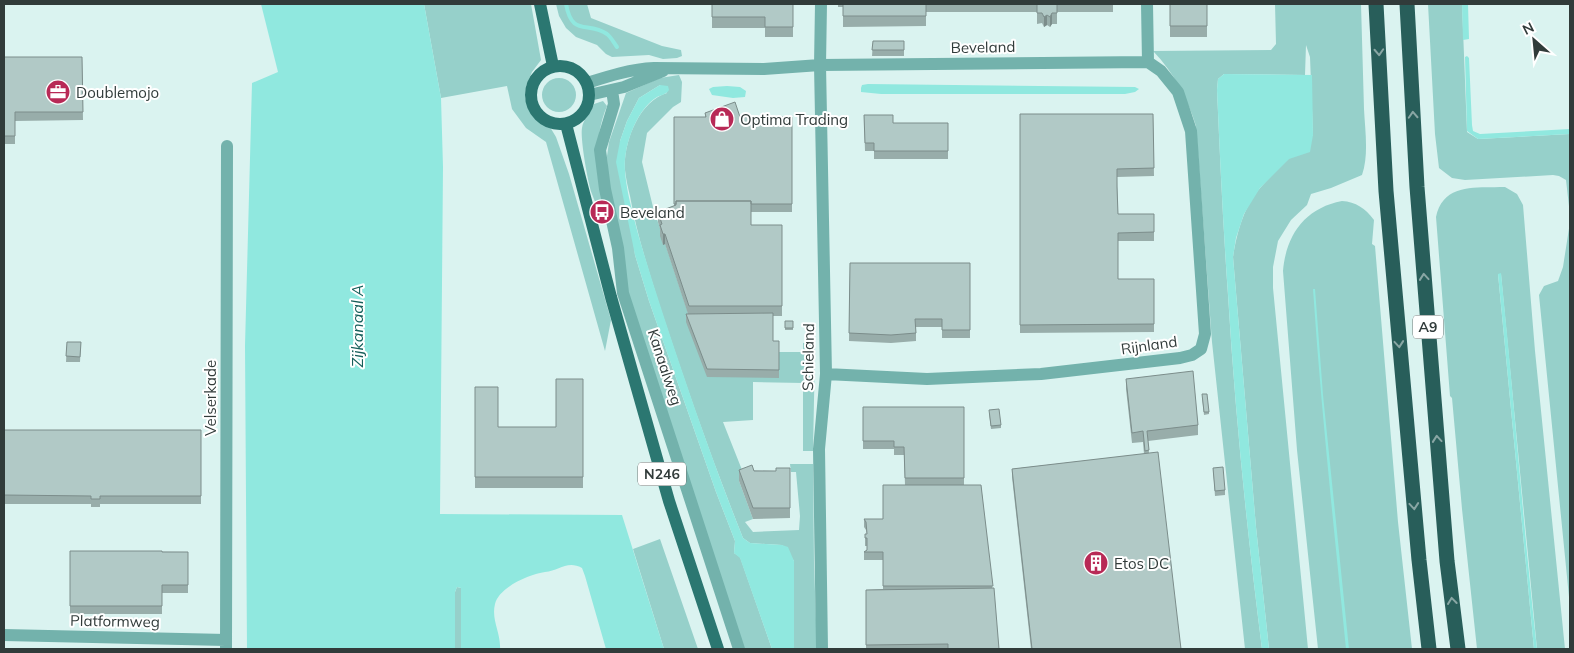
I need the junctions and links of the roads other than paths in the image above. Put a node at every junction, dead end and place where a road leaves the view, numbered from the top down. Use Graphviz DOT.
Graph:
graph roads {
  1 [pos="540,4"];
  2 [pos="821,4"];
  3 [pos="1148,4"];
  4 [pos="1376,4"];
  5 [pos="1407,4"];
  6 [pos="1148,62"];
  7 [pos="820,65"];
  8 [pos="553,66"];
  9 [pos="669,67"];
  10 [pos="588,89"];
  11 [pos="612,90"];
  12 [pos="566,124"];
  13 [pos="227,146"];
  14 [pos="826,374"];
  15 [pos="4,636"];
  16 [pos="226,645"];
  17 [pos="718,649"];
  18 [pos="739,649"];
  19 [pos="822,649"];
  20 [pos="1429,649"];
  21 [pos="1458,649"];
  1 -- 8 [label="main road"];
  2 -- 7 [label="street, Schieland"];
  3 -- 6 [label="street"];
  4 -- 20 [label="highway, A9, one-way"];
  21 -- 5 [label="highway, A9, one-way"];
  6 -- 7 [label="street, Beveland"];
  6 -- 14 [label="street, Rijnland"];
  7 -- 9 [label="street, Beveland"];
  7 -- 14 [label="street, Schieland"];
  8 -- 10 [label="main road"];
  8 -- 12 [label="main road"];
  9 -- 10 [label="street, Beveland"];
  9 -- 11 [label="street, Beveland"];
  10 -- 11 [label="street, Beveland"];
  10 -- 12 [label="main road"];
  11 -- 18 [label="street, Kanaalweg"];
  12 -- 17 [label="main road, Kanaalweg / N246"];
  13 -- 16 [label="street, Velserkade"];
  14 -- 19 [label="street, Schieland"];
  15 -- 16 [label="street, Platformweg"];
}
